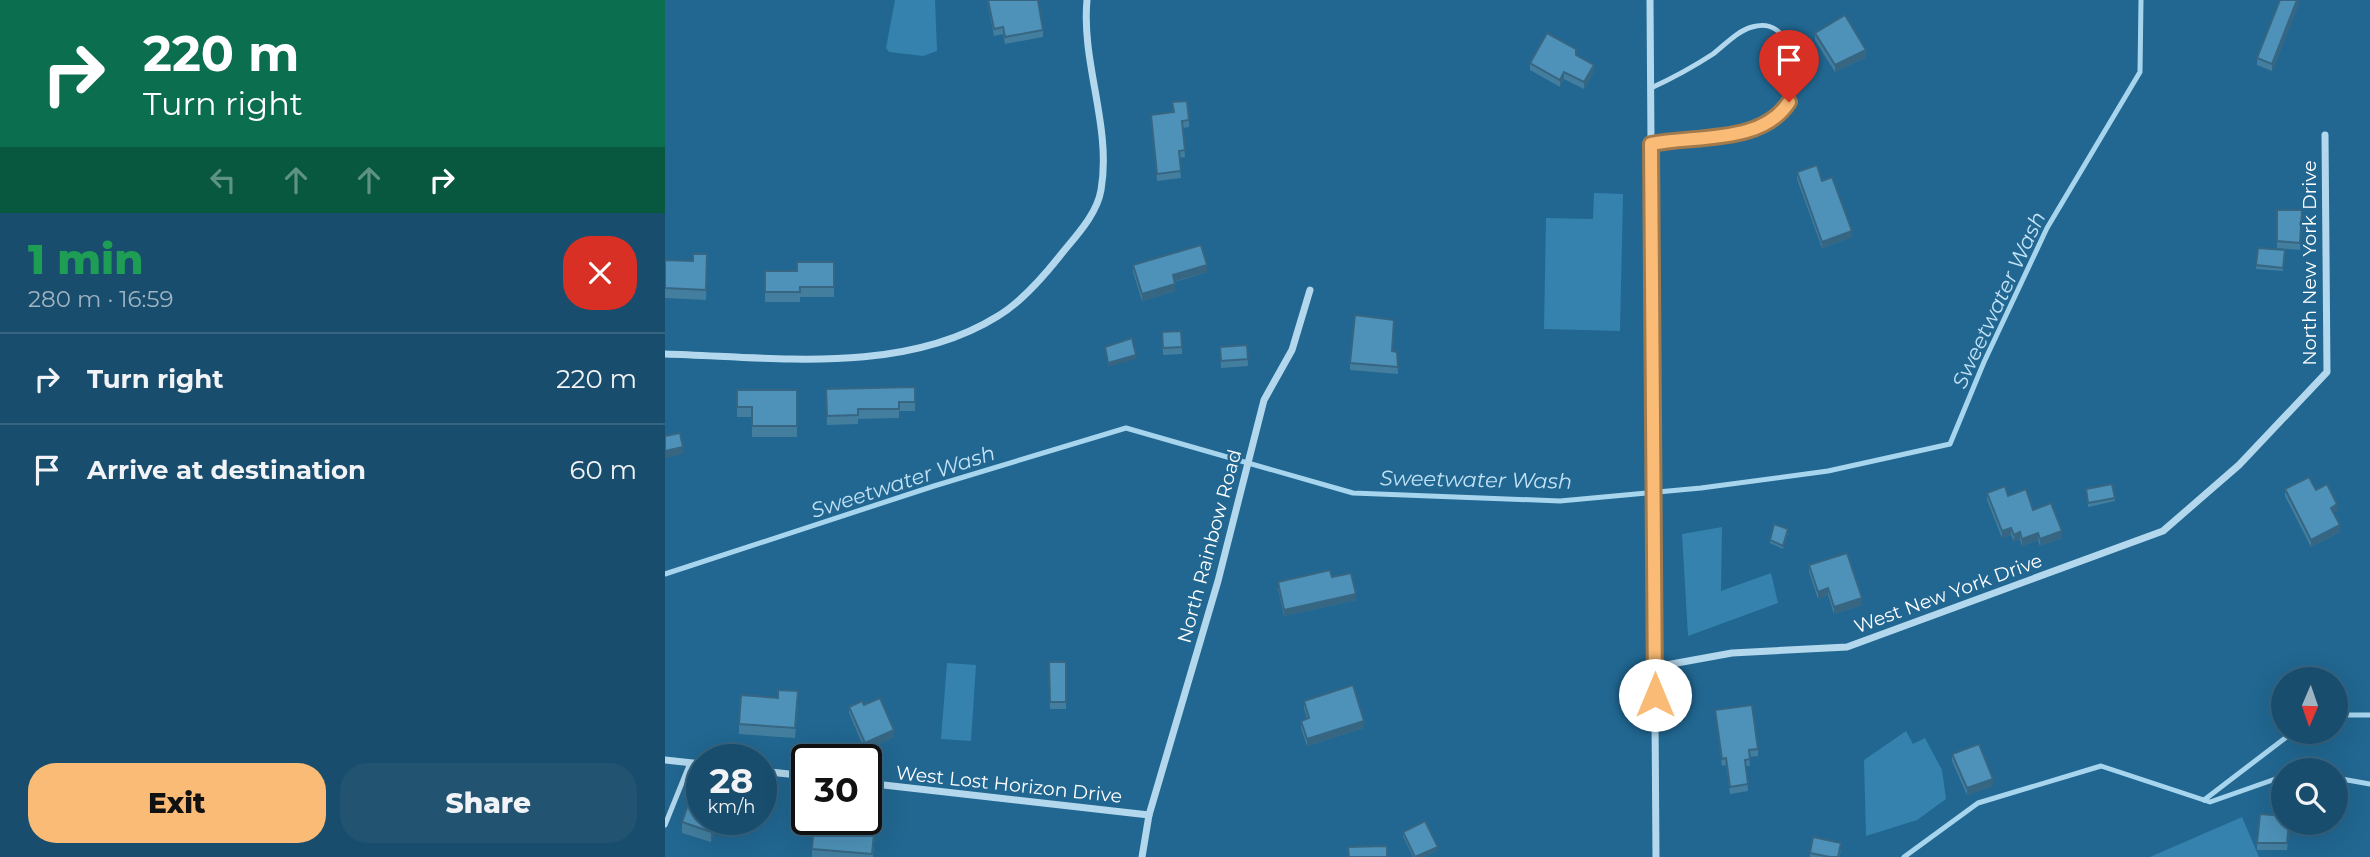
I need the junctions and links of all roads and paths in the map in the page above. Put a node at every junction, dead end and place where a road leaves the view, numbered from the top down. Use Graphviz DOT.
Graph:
graph roads {
  1 [pos="1087,0"];
  2 [pos="1650,0"];
  3 [pos="1651,88"];
  4 [pos="2325,135"];
  5 [pos="1651,144"];
  6 [pos="1310,290"];
  7 [pos="665,354"];
  8 [pos="2163,531"];
  9 [pos="1655,667"];
  10 [pos="665,760"];
  11 [pos="686,763"];
  12 [pos="686,771"];
  13 [pos="882,785"];
  14 [pos="1149,815"];
  15 [pos="665,825"];
  16 [pos="1142,857"];
  17 [pos="1656,857"];
  1 -- 7 [label="street"];
  2 -- 3 [label="street"];
  3 -- 5 [label="street"];
  3 -- 5 [label="lane"];
  4 -- 8 [label="street, North New York Drive"];
  5 -- 9 [label="street"];
  6 -- 14 [label="street, North Rainbow Road"];
  8 -- 9 [label="street, West New York Drive"];
  9 -- 17 [label="street"];
  10 -- 11 [label="street"];
  12 -- 15 [label="lane"];
  13 -- 14 [label="street, West Lost Horizon Drive"];
  14 -- 16 [label="street, North Rainbow Road"];
}
